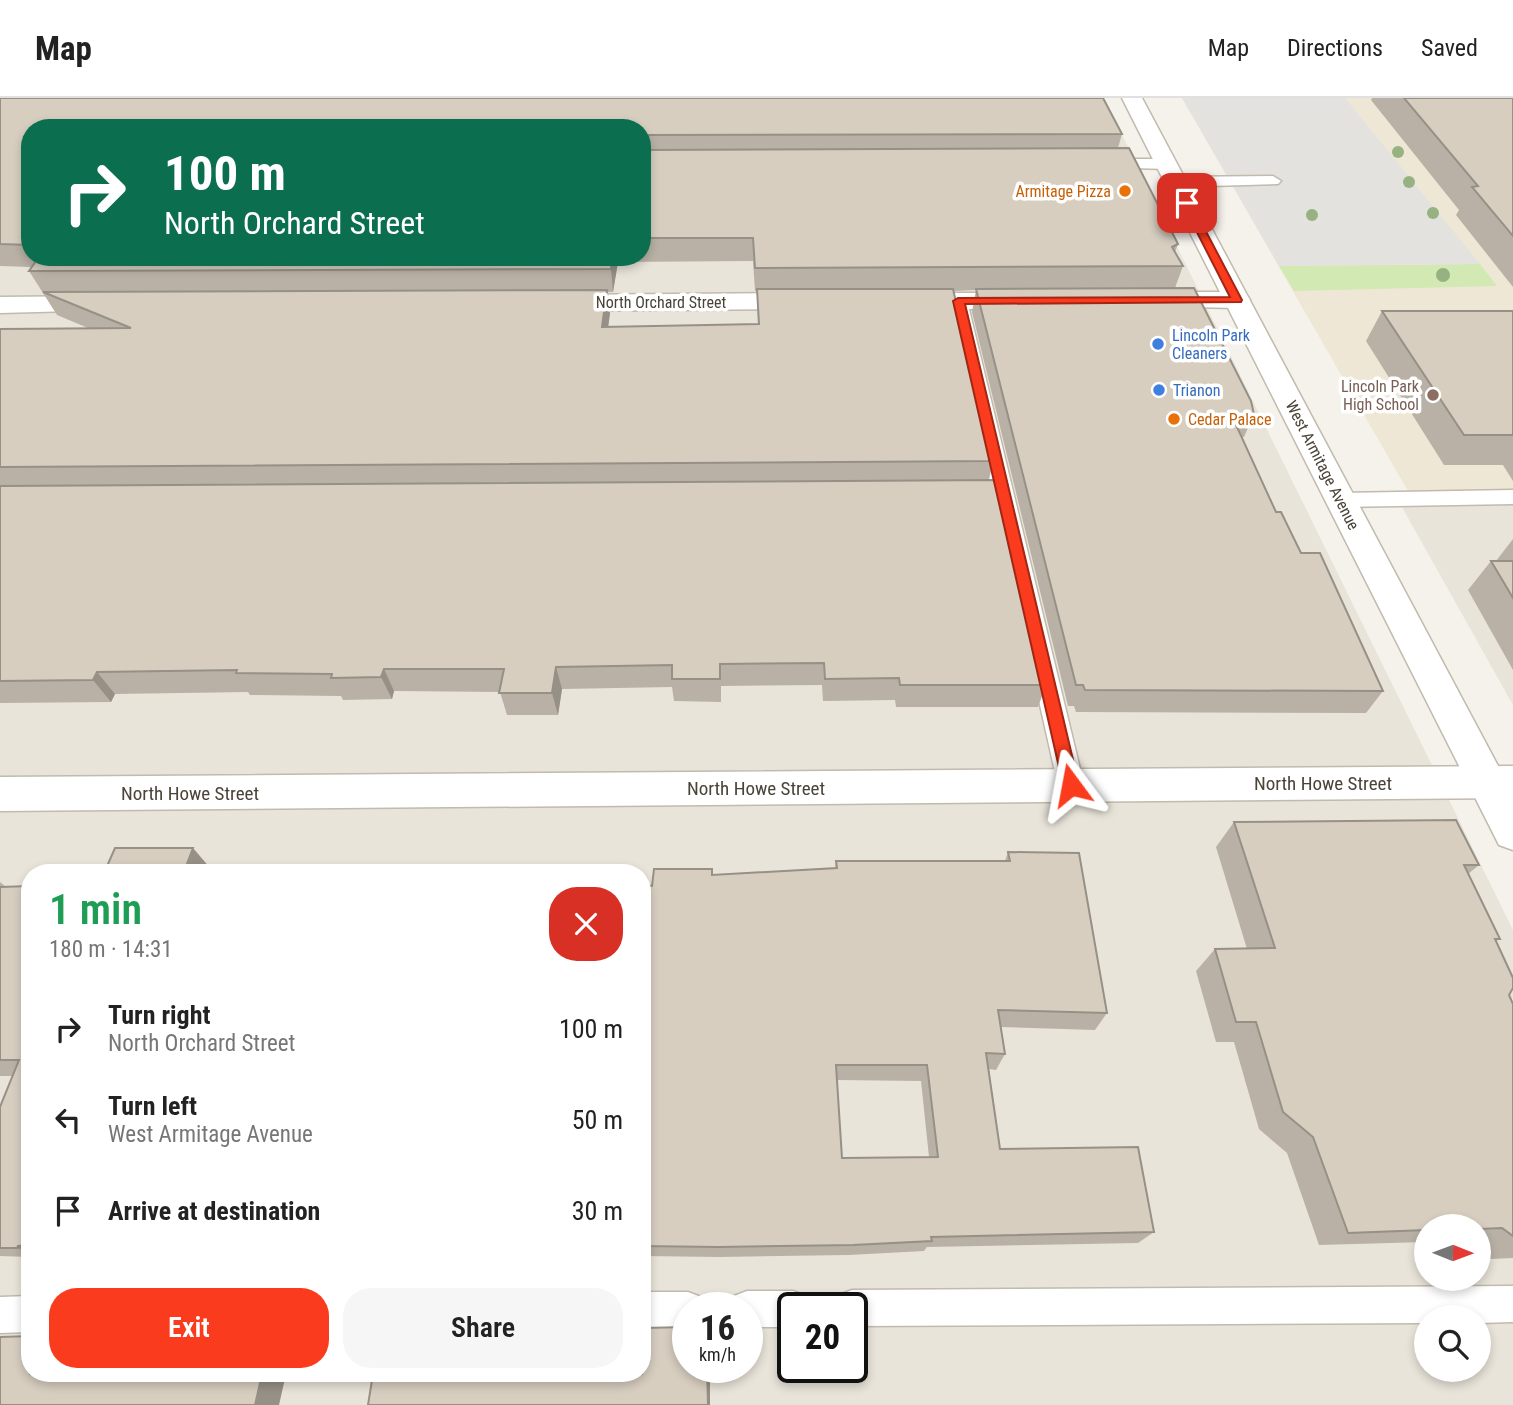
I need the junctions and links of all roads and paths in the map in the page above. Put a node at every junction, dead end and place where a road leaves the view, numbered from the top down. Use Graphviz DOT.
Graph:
graph roads {
  1 [pos="1132,98"];
  2 [pos="1088,164"];
  3 [pos="1171,173"];
  4 [pos="1273,181"];
  5 [pos="1051,300"];
  6 [pos="1118,300"];
  7 [pos="1237,300"];
  8 [pos="833,301"];
  9 [pos="875,301"];
  10 [pos="958,301"];
  11 [pos="528,303"];
  12 [pos="125,304"];
  13 [pos="0,305"];
  14 [pos="1513,497"];
  15 [pos="1340,500"];
  16 [pos="1500,782"];
  17 [pos="1071,785"];
  18 [pos="0,794"];
  19 [pos="1513,833"];
  20 [pos="1513,1304"];
  21 [pos="868,1308"];
  22 [pos="651,1310"];
  23 [pos="672,1310"];
  24 [pos="21,1314"];
  25 [pos="0,1315"];
  1 -- 3 [label="street, West Armitage Avenue"];
  2 -- 3 [label="lane"];
  3 -- 4 [label="lane"];
  3 -- 7 [label="street, West Armitage Avenue"];
  5 -- 10 [label="street"];
  6 -- 7 [label="street"];
  7 -- 15 [label="street, West Armitage Avenue"];
  8 -- 11 [label="street, North Orchard Street"];
  9 -- 10 [label="street"];
  10 -- 17 [label="lane"];
  12 -- 13 [label="street"];
  14 -- 15 [label="lane"];
  15 -- 16 [label="street, West Armitage Avenue"];
  16 -- 17 [label="street, North Howe Street"];
  16 -- 19 [label="street, West Armitage Avenue"];
  17 -- 18 [label="street, North Howe Street"];
  20 -- 21 [label="lane"];
  22 -- 23 [label="lane"];
  24 -- 25 [label="lane"];
}
